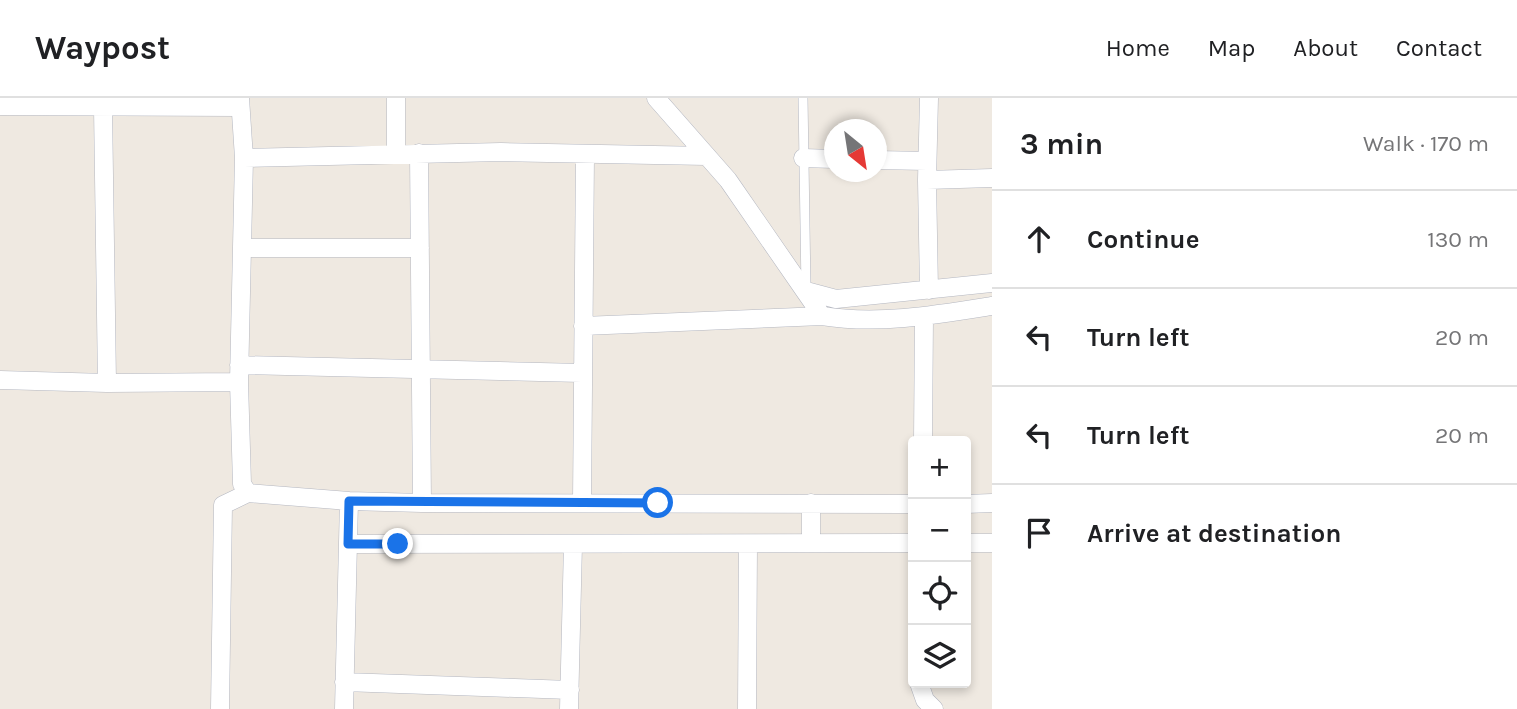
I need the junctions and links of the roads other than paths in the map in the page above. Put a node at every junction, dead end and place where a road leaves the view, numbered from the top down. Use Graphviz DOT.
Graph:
graph roads {
  1 [pos="396,98"];
  2 [pos="656,98"];
  3 [pos="803,98"];
  4 [pos="929,98"];
  5 [pos="240,103"];
  6 [pos="0,106"];
  7 [pos="103,107"];
  8 [pos="396,153"];
  9 [pos="419,153"];
  10 [pos="585,155"];
  11 [pos="707,156"];
  12 [pos="244,158"];
  13 [pos="803,158"];
  14 [pos="824,159"];
  15 [pos="887,160"];
  16 [pos="927,161"];
  17 [pos="992,178"];
  18 [pos="927,180"];
  19 [pos="242,248"];
  20 [pos="420,248"];
  21 [pos="992,283"];
  22 [pos="929,290"];
  23 [pos="806,291"];
  24 [pos="992,306"];
  25 [pos="822,316"];
  26 [pos="924,317"];
  27 [pos="583,326"];
  28 [pos="421,369"];
  29 [pos="582,373"];
  30 [pos="239,374"];
  31 [pos="0,380"];
  32 [pos="107,383"];
  33 [pos="923,436"];
  34 [pos="248,493"];
  35 [pos="349,501"];
  36 [pos="422,503"];
  37 [pos="582,503"];
  38 [pos="811,503"];
  39 [pos="971,503"];
  40 [pos="992,503"];
  41 [pos="908,504"];
  42 [pos="811,543"];
  43 [pos="971,543"];
  44 [pos="992,543"];
  45 [pos="348,544"];
  46 [pos="573,544"];
  47 [pos="748,544"];
  48 [pos="908,544"];
  49 [pos="344,682"];
  50 [pos="569,690"];
  51 [pos="220,709"];
  52 [pos="344,709"];
  53 [pos="569,709"];
  54 [pos="747,709"];
  1 -- 8 [label="street"];
  2 -- 11 [label="street"];
  3 -- 13 [label="lane"];
  4 -- 16 [label="street"];
  5 -- 7 [label="street"];
  5 -- 12 [label="street"];
  6 -- 7 [label="street"];
  7 -- 32 [label="street"];
  8 -- 9 [label="street"];
  8 -- 12 [label="street"];
  9 -- 10 [label="street"];
  9 -- 20 [label="street"];
  10 -- 11 [label="street"];
  10 -- 27 [label="street"];
  11 -- 23 [label="street"];
  12 -- 19 [label="street"];
  13 -- 14 [label="street"];
  13 -- 23 [label="lane"];
  15 -- 16 [label="street"];
  16 -- 18 [label="street"];
  17 -- 18 [label="street"];
  18 -- 22 [label="street"];
  19 -- 20 [label="street"];
  19 -- 30 [label="street"];
  20 -- 28 [label="street"];
  21 -- 22 [label="street"];
  22 -- 23 [label="street"];
  23 -- 25 [label="street"];
  24 -- 26 [label="street"];
  25 -- 26 [label="street"];
  25 -- 27 [label="street"];
  26 -- 33 [label="street"];
  27 -- 29 [label="street"];
  28 -- 29 [label="street"];
  28 -- 30 [label="street"];
  28 -- 36 [label="street"];
  29 -- 37 [label="street"];
  30 -- 32 [label="street"];
  30 -- 34 [label="street"];
  31 -- 32 [label="street"];
  34 -- 35 [label="street"];
  34 -- 51 [label="street"];
  35 -- 36 [label="street"];
  35 -- 45 [label="street"];
  36 -- 37 [label="street"];
  37 -- 38 [label="street"];
  38 -- 41 [label="street"];
  38 -- 42 [label="street"];
  39 -- 40 [label="street"];
  42 -- 47 [label="street"];
  42 -- 48 [label="street"];
  43 -- 44 [label="street"];
  45 -- 46 [label="street"];
  45 -- 49 [label="street"];
  46 -- 47 [label="street"];
  46 -- 50 [label="street"];
  47 -- 54 [label="street"];
  49 -- 50 [label="street"];
  49 -- 52 [label="street"];
  50 -- 53 [label="street"];
}
